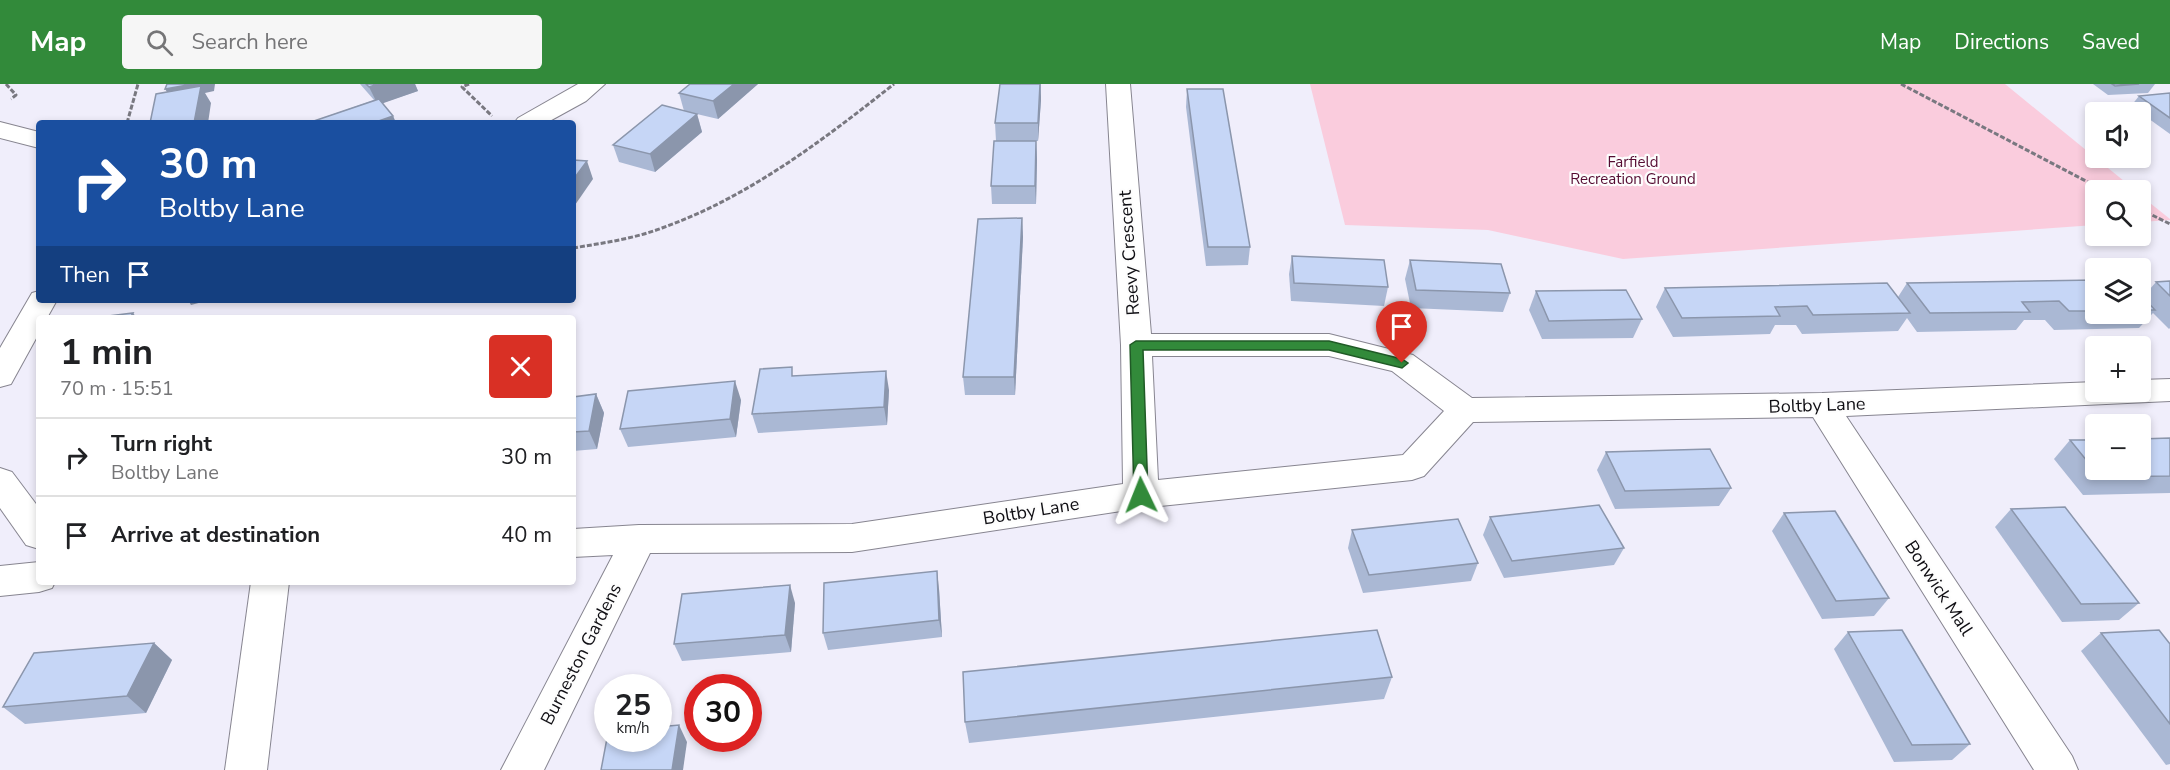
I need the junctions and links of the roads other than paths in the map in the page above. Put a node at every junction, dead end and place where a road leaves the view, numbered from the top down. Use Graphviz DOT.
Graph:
graph roads {
  1 [pos="592,84"];
  2 [pos="1118,84"];
  3 [pos="533,120"];
  4 [pos="0,130"];
  5 [pos="36,139"];
  6 [pos="40,303"];
  7 [pos="1136,345"];
  8 [pos="0,376"];
  9 [pos="2170,390"];
  10 [pos="1822,405"];
  11 [pos="1465,410"];
  12 [pos="0,481"];
  13 [pos="1141,495"];
  14 [pos="36,531"];
  15 [pos="639,539"];
  16 [pos="576,543"];
  17 [pos="36,577"];
  18 [pos="0,581"];
  19 [pos="270,585"];
  20 [pos="246,770"];
  21 [pos="522,770"];
  22 [pos="2057,770"];
  1 -- 3 [label="street"];
  2 -- 7 [label="street, Reevy Crescent"];
  4 -- 5 [label="street"];
  6 -- 8 [label="street"];
  7 -- 11 [label="street"];
  7 -- 13 [label="street, Reevy Crescent"];
  9 -- 10 [label="street, Boltby Lane"];
  10 -- 11 [label="street, Boltby Lane"];
  10 -- 22 [label="street, Bonwick Mall"];
  11 -- 13 [label="street, Boltby Lane"];
  12 -- 14 [label="street"];
  13 -- 15 [label="street, Boltby Lane"];
  15 -- 16 [label="street, Boltby Lane"];
  15 -- 21 [label="street, Burneston Gardens"];
  17 -- 18 [label="street"];
  19 -- 20 [label="street"];
}
